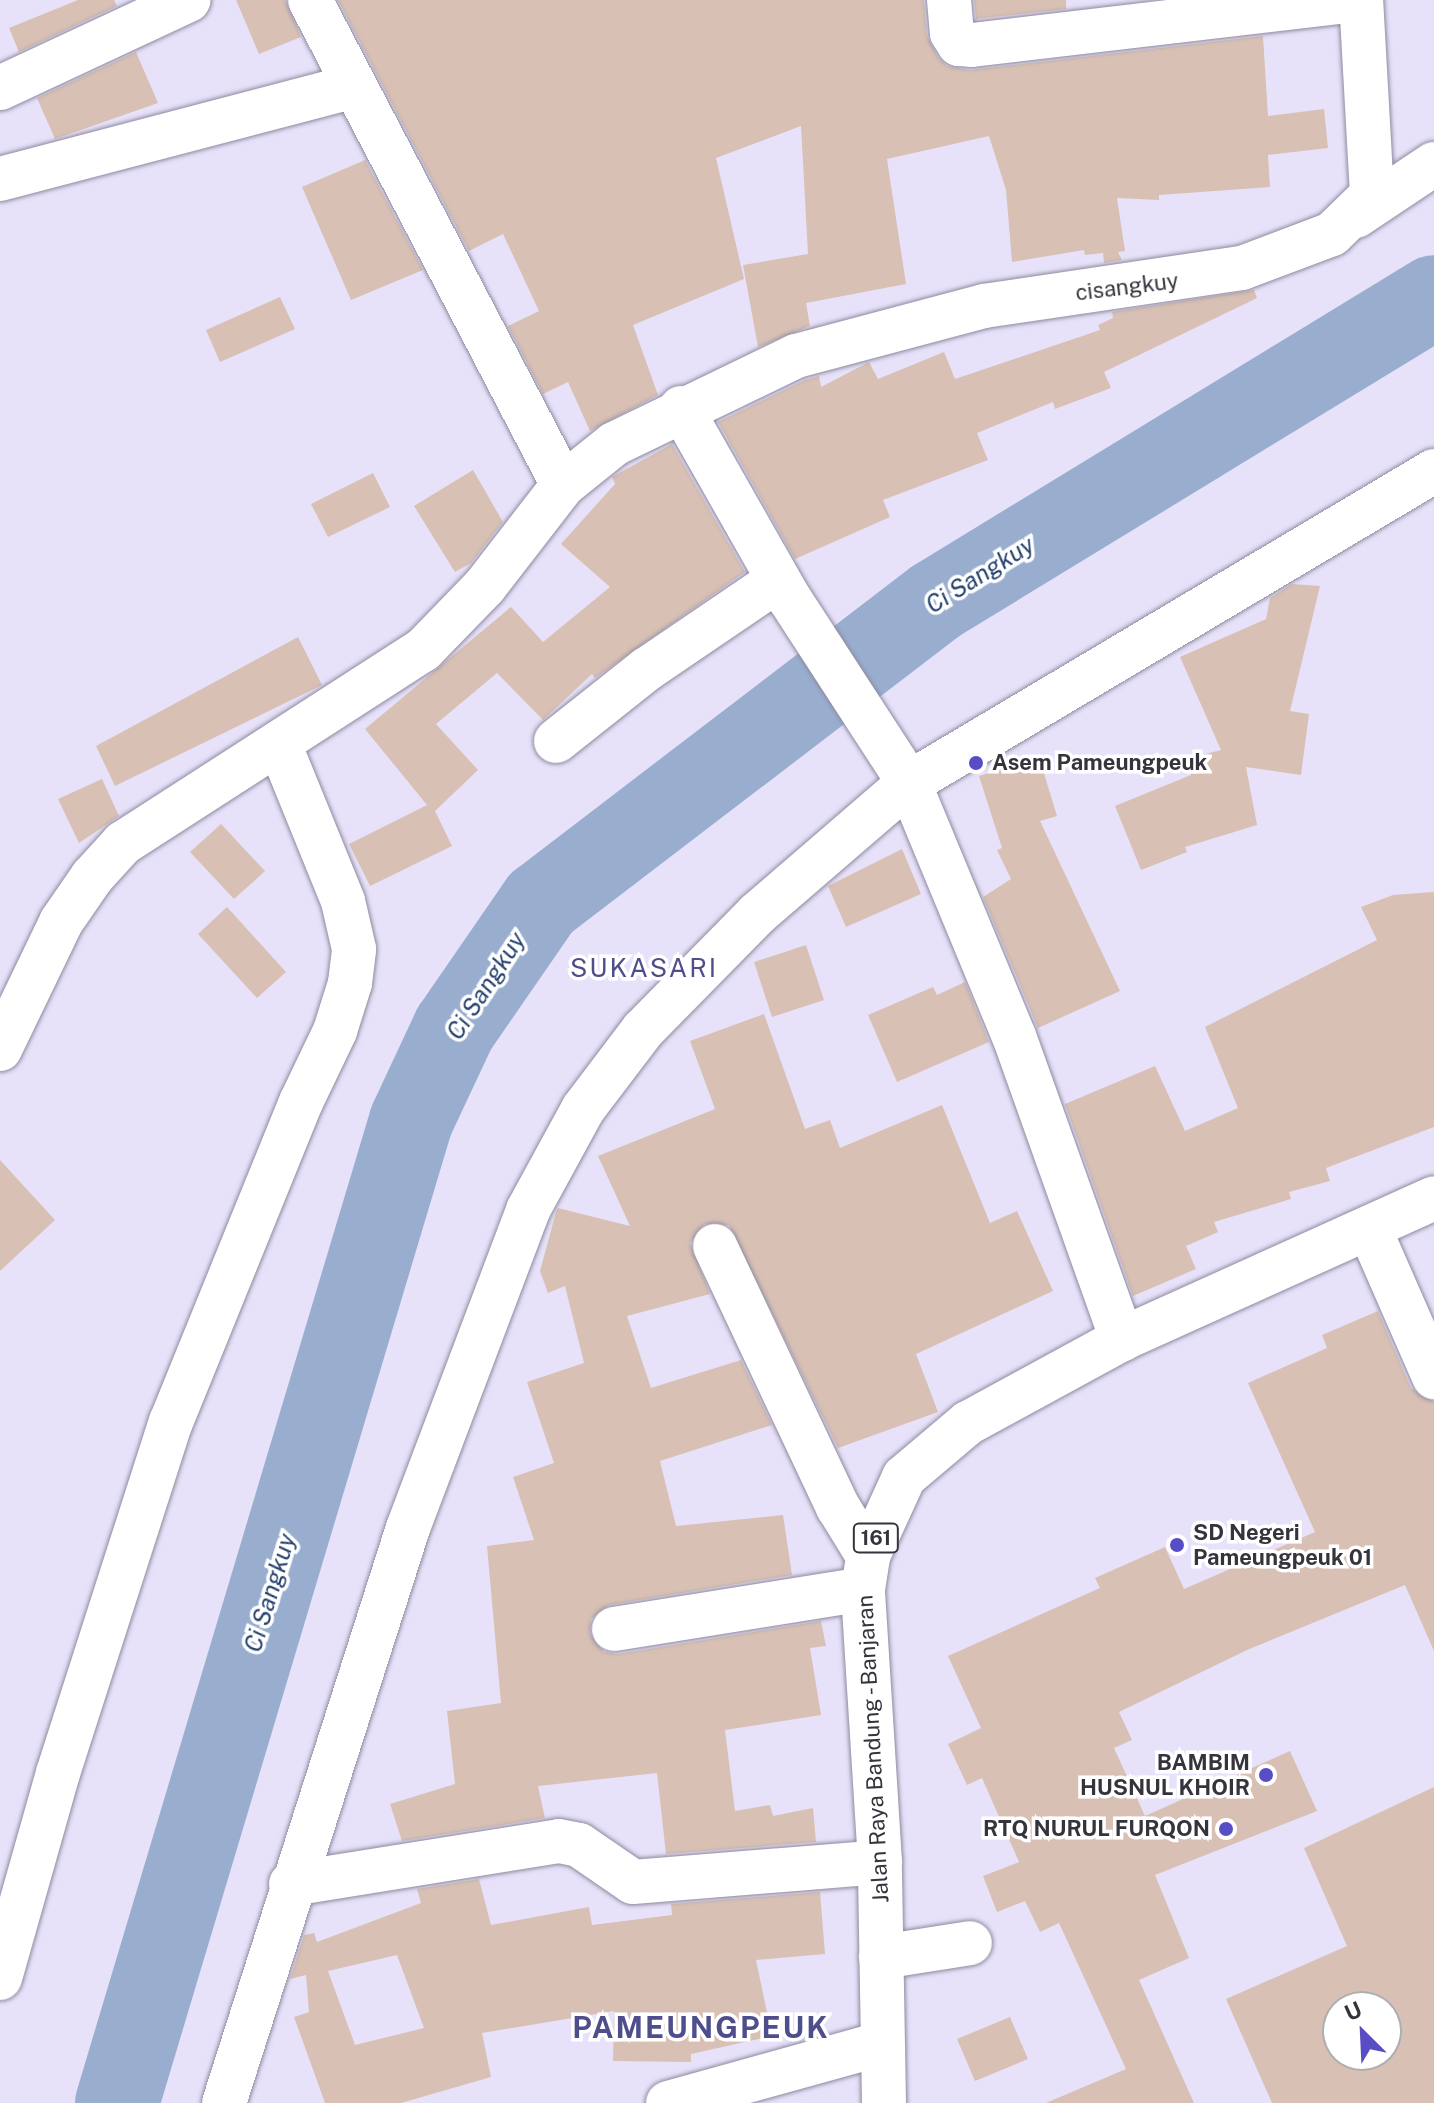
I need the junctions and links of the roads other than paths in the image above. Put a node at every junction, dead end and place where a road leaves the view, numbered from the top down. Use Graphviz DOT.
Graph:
graph roads {
  1 [pos="189,0"];
  2 [pos="310,0"];
  3 [pos="949,0"];
  4 [pos="1358,0"];
  5 [pos="354,86"];
  6 [pos="0,88"];
  7 [pos="1434,164"];
  8 [pos="0,179"];
  9 [pos="1356,216"];
  10 [pos="681,408"];
  11 [pos="1434,471"];
  12 [pos="563,485"];
  13 [pos="784,589"];
  14 [pos="556,741"];
  15 [pos="279,743"];
  16 [pos="909,783"];
  17 [pos="0,1049"];
  18 [pos="1434,1198"];
  19 [pos="1369,1228"];
  20 [pos="715,1246"];
  21 [pos="1122,1339"];
  22 [pos="1434,1377"];
  23 [pos="866,1573"];
  24 [pos="614,1629"];
  25 [pos="880,1862"];
  26 [pos="291,1884"];
  27 [pos="970,1943"];
  28 [pos="881,1957"];
  29 [pos="0,1978"];
  30 [pos="881,2044"];
  31 [pos="224,2103"];
  32 [pos="668,2103"];
  33 [pos="884,2103"];
  1 -- 6 [label="street"];
  2 -- 5 [label="street"];
  3 -- 4 [label="street"];
  4 -- 9 [label="street"];
  5 -- 8 [label="street"];
  5 -- 12 [label="street"];
  7 -- 9 [label="street, cisangkuy"];
  9 -- 10 [label="street, cisangkuy"];
  10 -- 12 [label="street, cisangkuy"];
  10 -- 13 [label="street"];
  11 -- 16 [label="street"];
  12 -- 15 [label="street, cisangkuy"];
  13 -- 14 [label="street"];
  13 -- 16 [label="street"];
  15 -- 17 [label="street, cisangkuy"];
  15 -- 29 [label="street"];
  16 -- 21 [label="street"];
  16 -- 26 [label="street"];
  18 -- 19 [label="street, Jalan Raya Bandung - Banjaran / 161"];
  19 -- 21 [label="street, Jalan Raya Bandung - Banjaran / 161"];
  19 -- 22 [label="street"];
  20 -- 23 [label="street"];
  21 -- 23 [label="street, Jalan Raya Bandung - Banjaran / 161"];
  23 -- 24 [label="street"];
  23 -- 25 [label="street, Jalan Raya Bandung - Banjaran / 161"];
  25 -- 26 [label="street"];
  25 -- 28 [label="street, Jalan Raya Bandung - Banjaran / 161"];
  26 -- 31 [label="street"];
  27 -- 28 [label="street"];
  28 -- 30 [label="street, Jalan Raya Bandung - Banjaran / 161"];
  30 -- 32 [label="street"];
  30 -- 33 [label="street, Jalan Raya Bandung - Banjaran / 161"];
}
